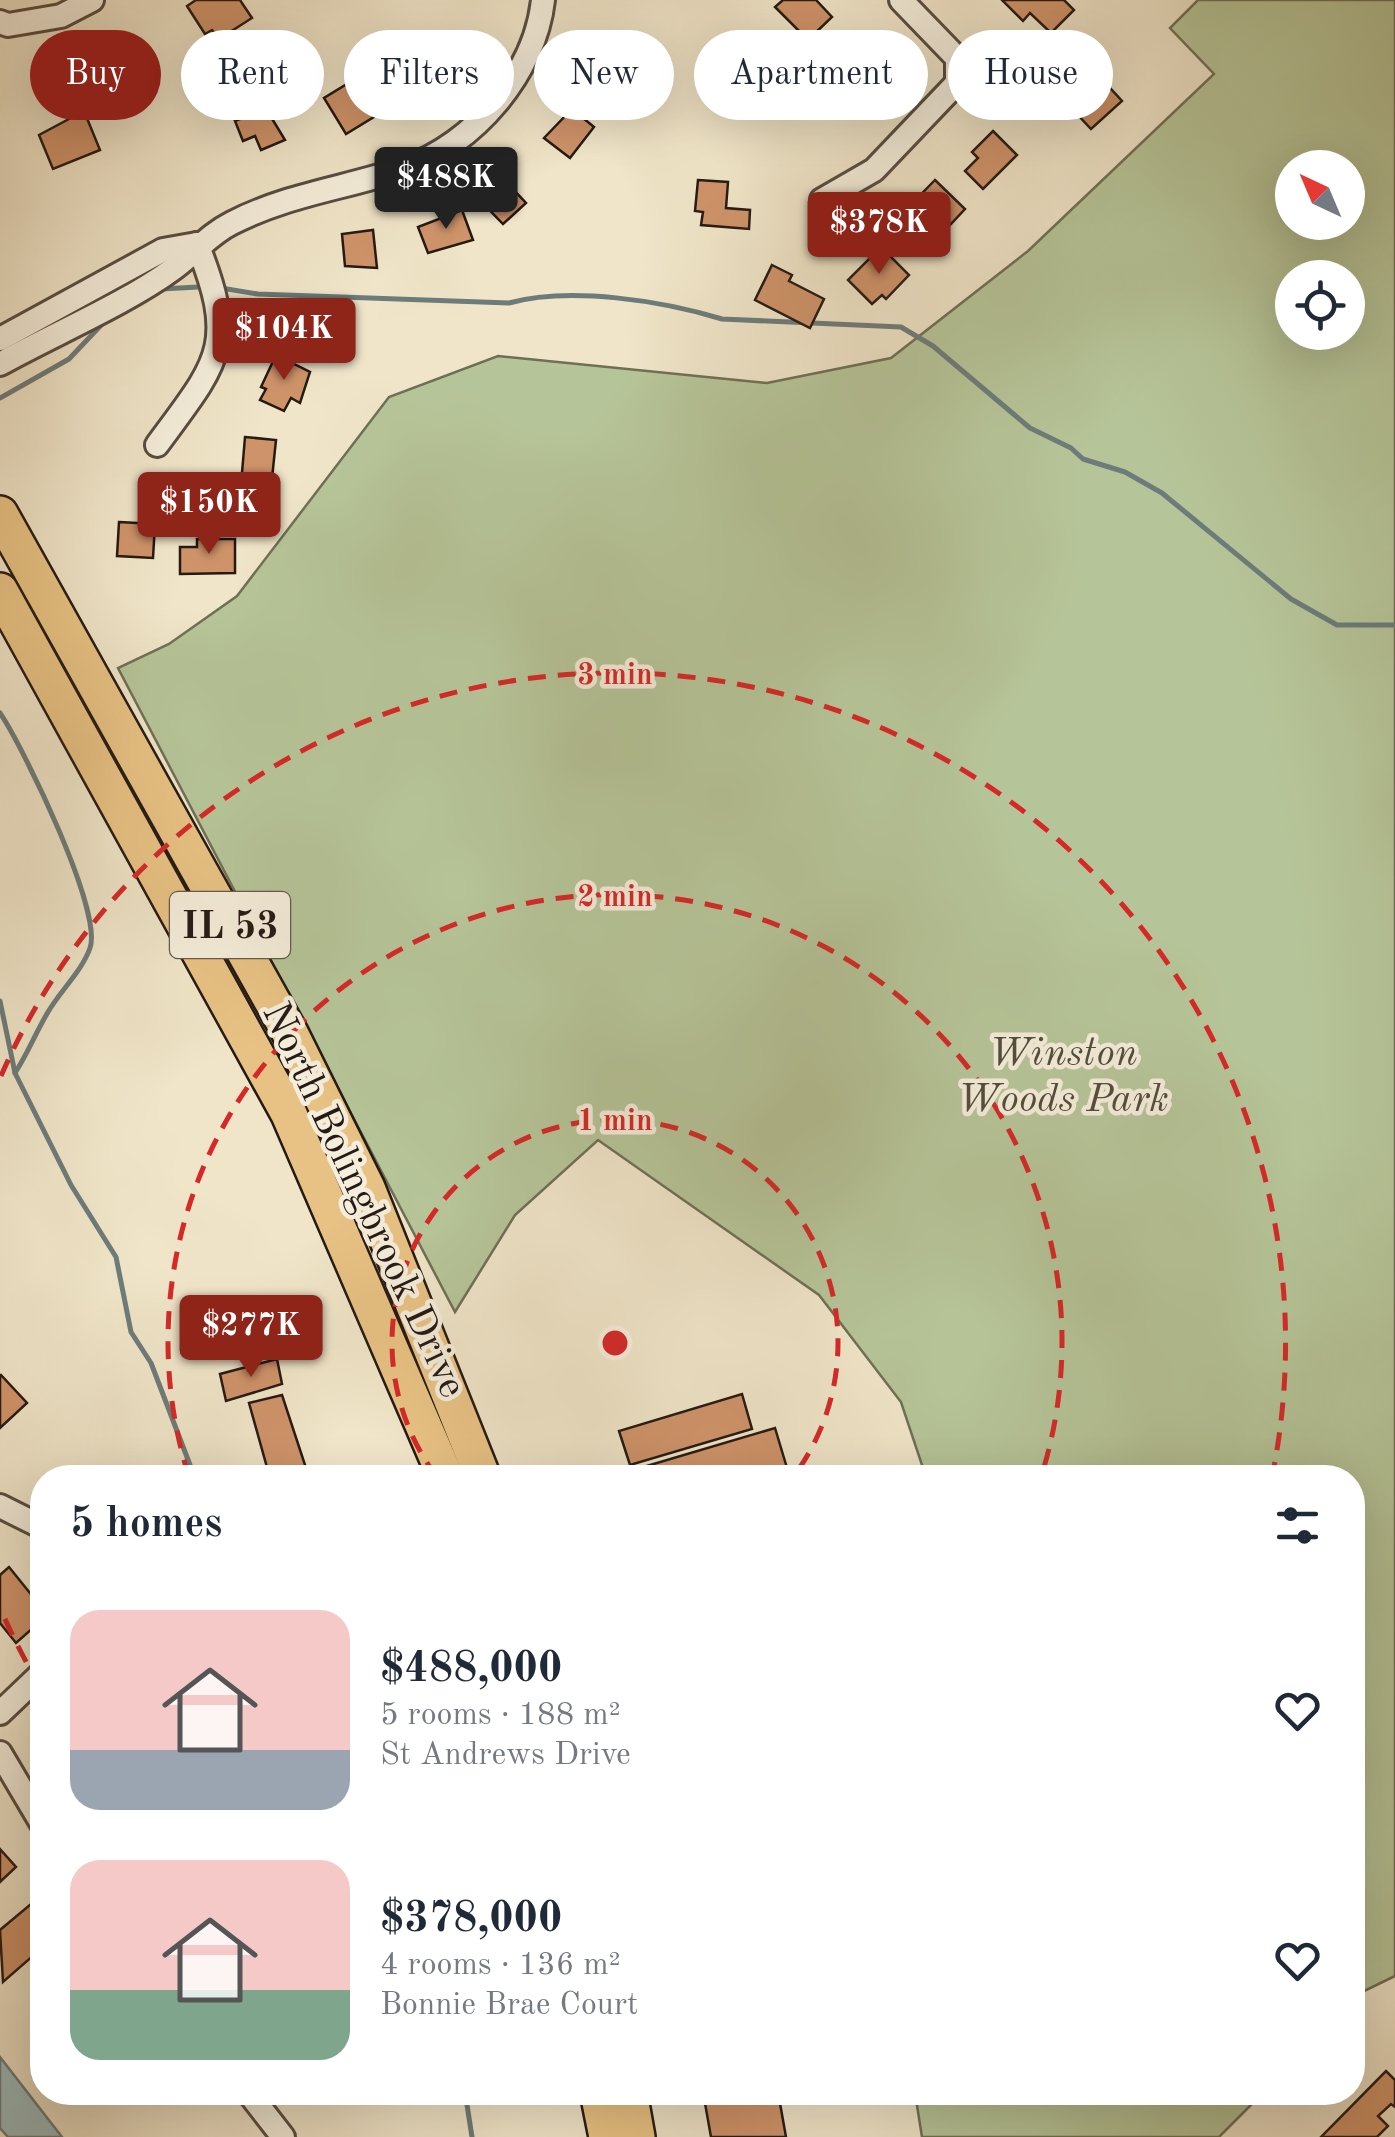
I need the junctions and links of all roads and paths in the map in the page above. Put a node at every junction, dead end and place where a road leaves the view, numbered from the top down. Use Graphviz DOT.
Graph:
graph roads {
  1 [pos="92,0"];
  2 [pos="543,0"];
  3 [pos="901,0"];
  4 [pos="0,22"];
  5 [pos="822,200"];
  6 [pos="197,244"];
  7 [pos="0,339"];
  8 [pos="0,364"];
  9 [pos="157,446"];
  10 [pos="0,514"];
  11 [pos="0,591"];
  12 [pos="440,1465"];
  13 [pos="478,1465"];
  14 [pos="0,1506"];
  15 [pos="30,1521"];
  16 [pos="30,1684"];
  17 [pos="0,1712"];
  18 [pos="0,1753"];
  19 [pos="30,1804"];
  20 [pos="258,2105"];
  21 [pos="601,2105"];
  22 [pos="631,2105"];
  23 [pos="283,2137"];
  24 [pos="607,2137"];
  25 [pos="637,2137"];
  1 -- 4 [label="street"];
  2 -- 6 [label="street"];
  3 -- 5 [label="street"];
  6 -- 7 [label="street"];
  6 -- 8 [label="street"];
  6 -- 9 [label="street"];
  10 -- 13 [label="main road, North Bolingbrook Drive / IL 53"];
  11 -- 12 [label="main road, North Bolingbrook Drive / IL 53"];
  14 -- 15 [label="street"];
  16 -- 17 [label="street"];
  18 -- 19 [label="street"];
  20 -- 23 [label="street"];
  21 -- 24 [label="main road"];
  22 -- 25 [label="main road"];
}
